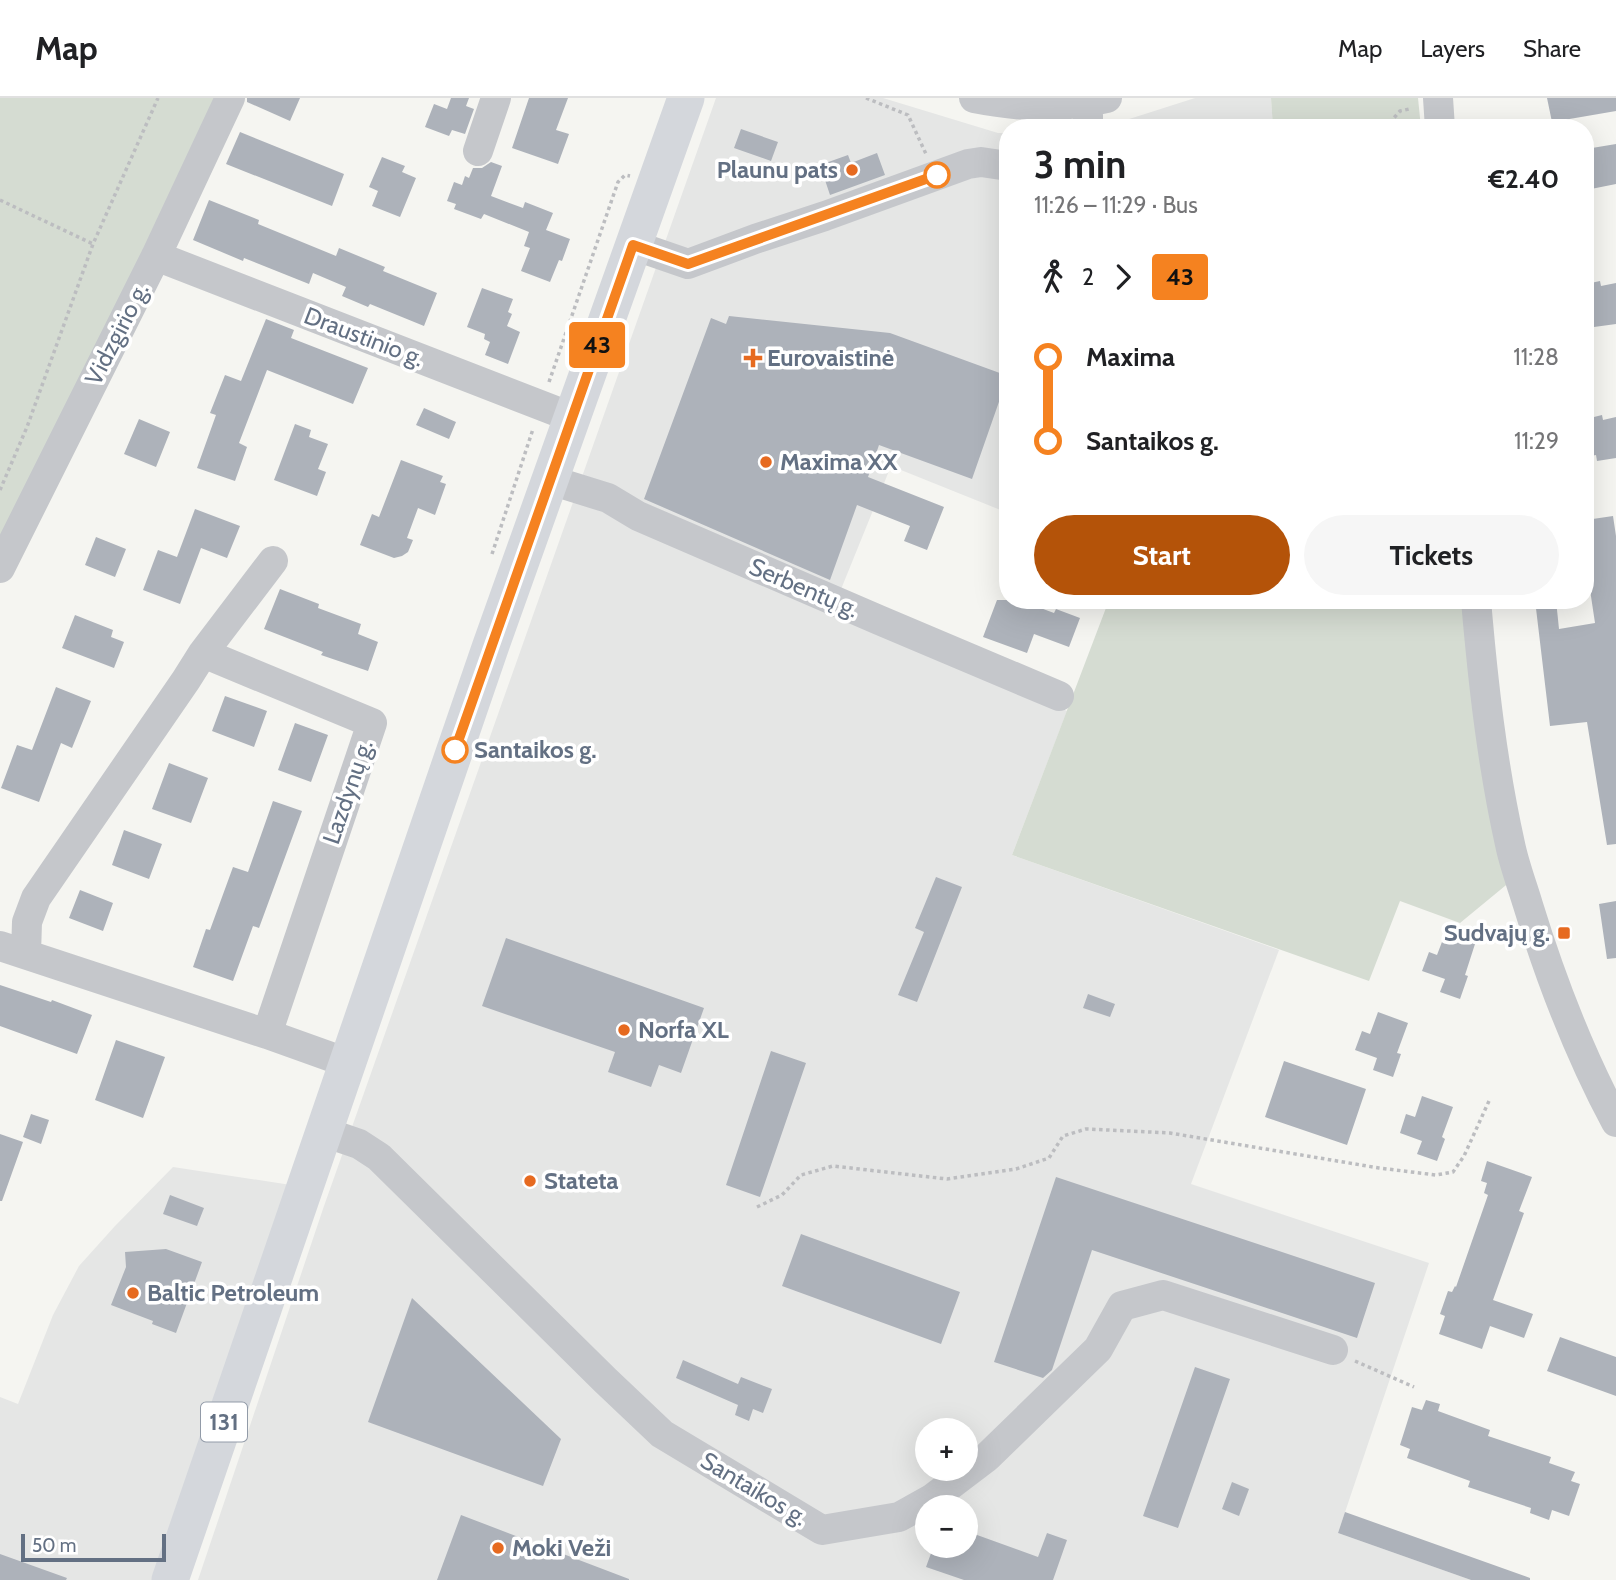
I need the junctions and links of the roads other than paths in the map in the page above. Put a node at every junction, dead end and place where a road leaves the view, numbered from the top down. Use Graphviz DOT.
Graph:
graph roads {
  1 [pos="230,98"];
  2 [pos="496,98"];
  3 [pos="686,98"];
  4 [pos="974,98"];
  5 [pos="1438,98"];
  6 [pos="1094,109"];
  7 [pos="1439,119"];
  8 [pos="478,151"];
  9 [pos="999,165"];
  10 [pos="633,245"];
  11 [pos="156,256"];
  12 [pos="572,417"];
  13 [pos="550,480"];
  14 [pos="273,561"];
  15 [pos="0,568"];
  16 [pos="1477,609"];
  17 [pos="203,653"];
  18 [pos="1059,696"];
  19 [pos="13,950"];
  20 [pos="267,1034"];
  21 [pos="348,1063"];
  22 [pos="1614,1112"];
  23 [pos="324,1132"];
  24 [pos="1333,1350"];
  25 [pos="170,1580"];
  1 -- 11 [label="street, Vidzgirio g."];
  2 -- 8 [label="street"];
  3 -- 10 [label="main road, 131"];
  4 -- 6 [label="street"];
  5 -- 7 [label="street"];
  9 -- 10 [label="street"];
  10 -- 12 [label="main road, 131"];
  11 -- 12 [label="street, Draustinio g."];
  11 -- 15 [label="street, Vidzgirio g."];
  12 -- 13 [label="main road, 131"];
  13 -- 18 [label="street, Serbentų g."];
  13 -- 21 [label="main road, 131"];
  14 -- 17 [label="street"];
  16 -- 22 [label="street"];
  17 -- 19 [label="street"];
  17 -- 20 [label="street, Lazdynų g."];
  19 -- 20 [label="street"];
  20 -- 21 [label="street"];
  21 -- 23 [label="main road, 131"];
  23 -- 24 [label="street, Santaikos g."];
  23 -- 25 [label="main road, 131"];
}
